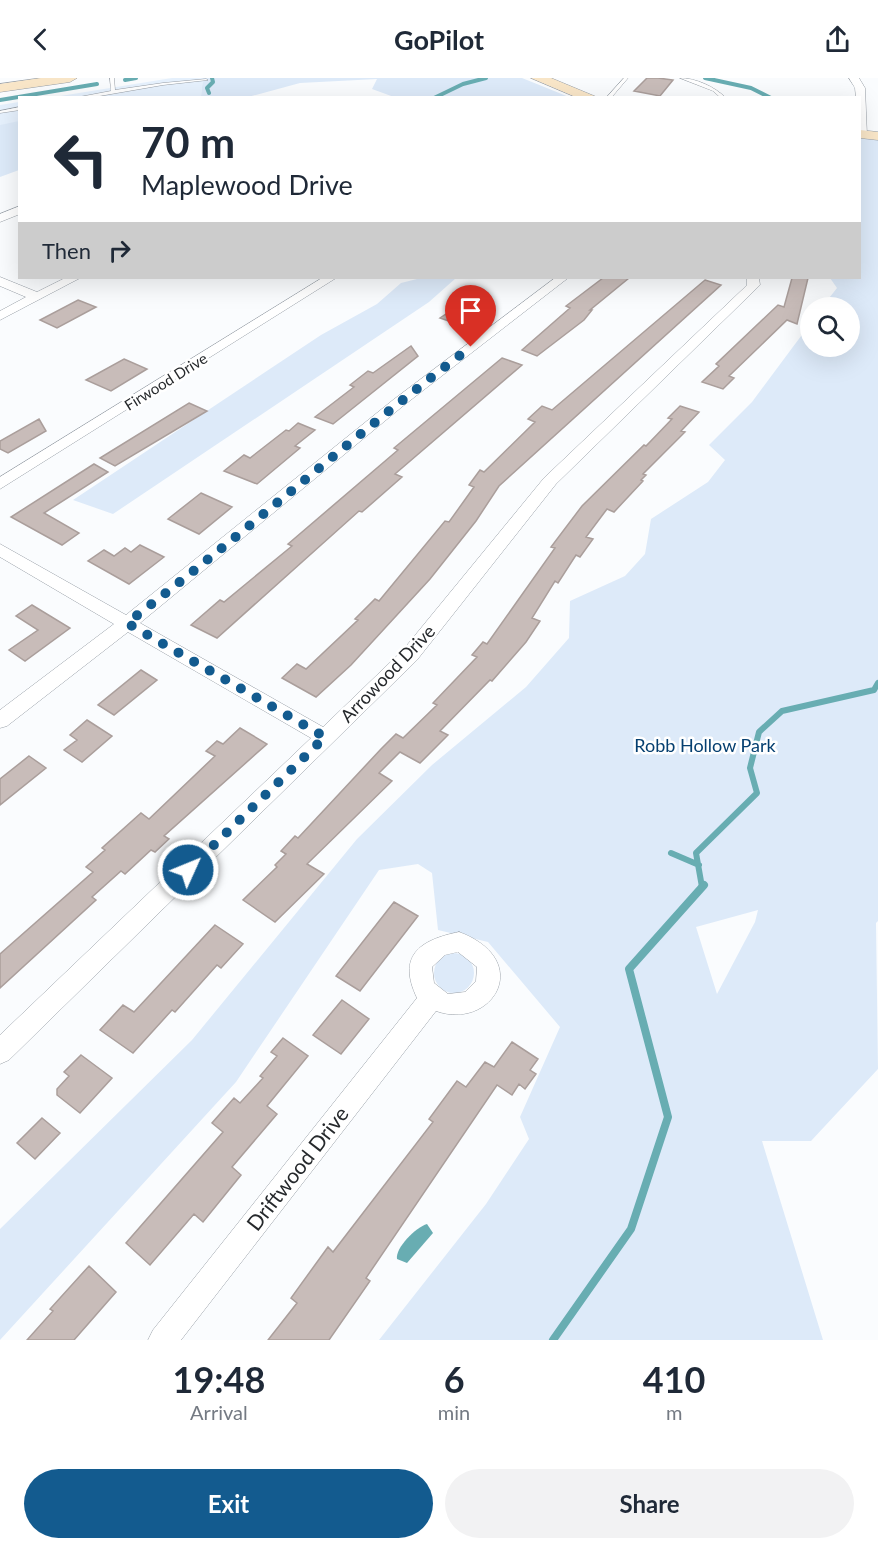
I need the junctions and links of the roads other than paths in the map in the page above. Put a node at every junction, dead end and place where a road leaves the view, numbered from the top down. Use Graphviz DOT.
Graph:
graph roads {
  1 [pos="70,78"];
  2 [pos="111,78"];
  3 [pos="538,78"];
  4 [pos="626,78"];
  5 [pos="682,78"];
  6 [pos="854,78"];
  7 [pos="206,80"];
  8 [pos="0,88"];
  9 [pos="113,92"];
  10 [pos="88,96"];
  11 [pos="587,96"];
  12 [pos="610,96"];
  13 [pos="722,96"];
  14 [pos="18,108"];
  15 [pos="0,112"];
  16 [pos="867,135"];
  17 [pos="18,209"];
  18 [pos="0,218"];
  19 [pos="72,279"];
  20 [pos="328,279"];
  21 [pos="561,279"];
  22 [pos="754,279"];
  23 [pos="0,281"];
  24 [pos="37,297"];
  25 [pos="0,316"];
  26 [pos="0,484"];
  27 [pos="0,550"];
  28 [pos="127,623"];
  29 [pos="0,721"];
  30 [pos="325,737"];
  31 [pos="432,998"];
  32 [pos="0,1052"];
  33 [pos="163,1340"];
  1 -- 8 [label="street"];
  2 -- 9 [label="lane"];
  3 -- 11 [label="street"];
  4 -- 12 [label="lane"];
  5 -- 13 [label="lane"];
  6 -- 16 [label="street"];
  7 -- 9 [label="lane"];
  9 -- 10 [label="lane"];
  14 -- 15 [label="lane"];
  17 -- 18 [label="street"];
  19 -- 24 [label="street"];
  20 -- 26 [label="street, Firwood Drive"];
  21 -- 28 [label="street"];
  22 -- 30 [label="street, Arrowood Drive"];
  23 -- 24 [label="street"];
  24 -- 25 [label="street"];
  27 -- 28 [label="street"];
  28 -- 29 [label="street"];
  28 -- 30 [label="street"];
  30 -- 32 [label="street, Arrowood Drive"];
  31 -- 33 [label="street, Driftwood Drive"];
}
